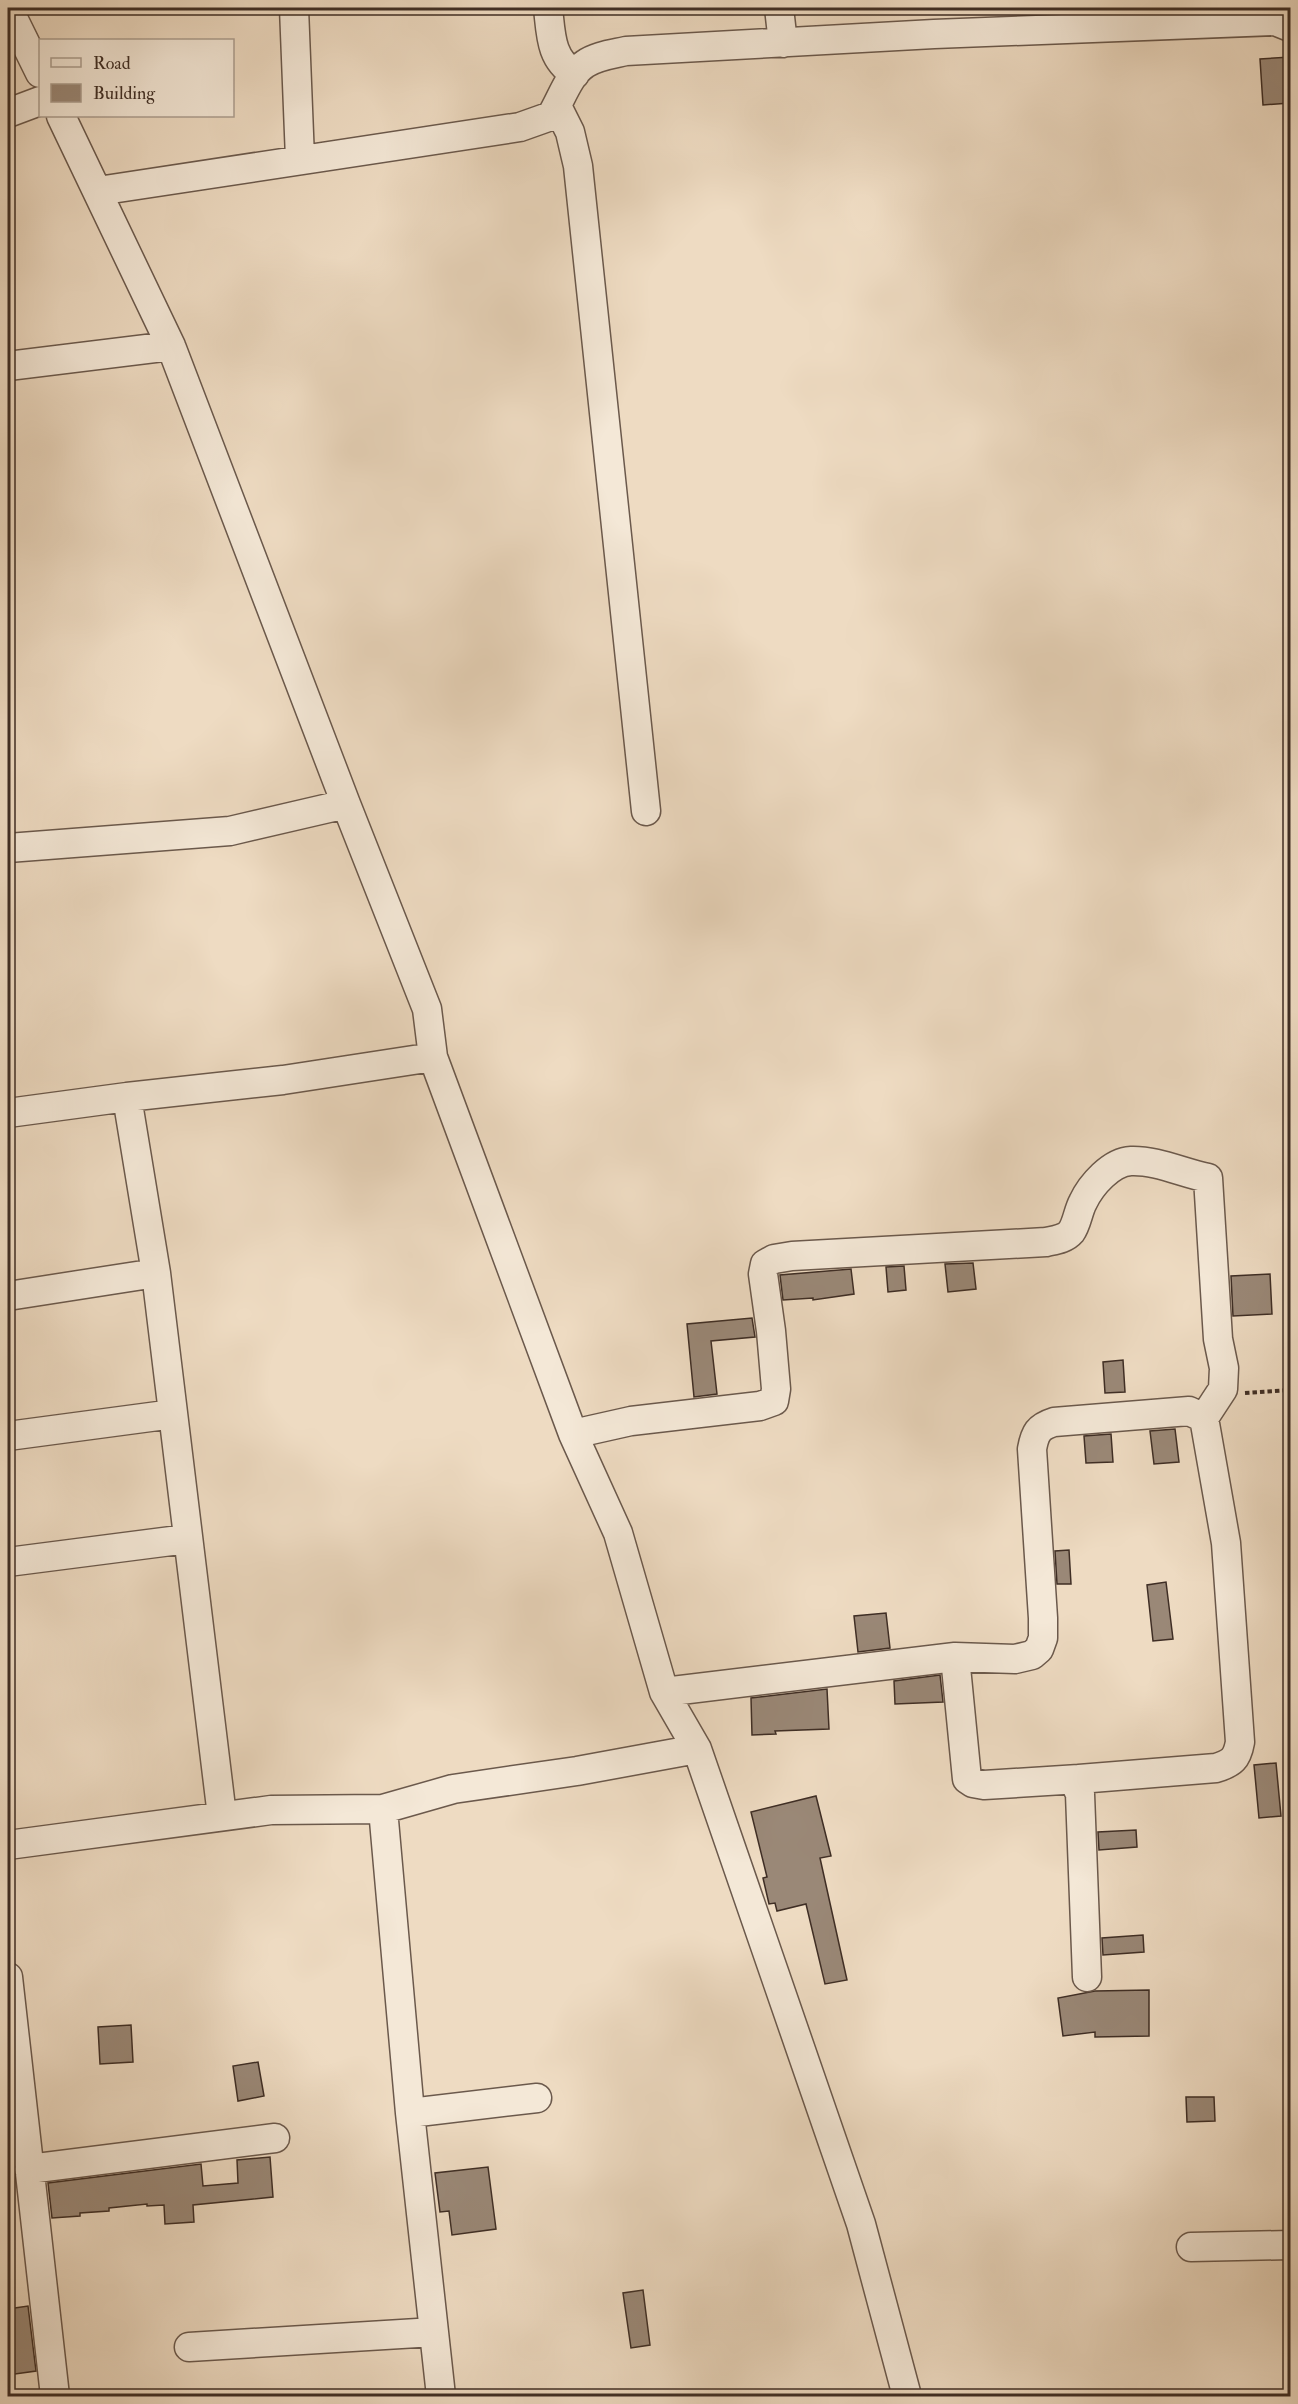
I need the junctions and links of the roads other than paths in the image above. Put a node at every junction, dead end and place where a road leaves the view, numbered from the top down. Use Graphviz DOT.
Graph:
graph roads {
  1 [pos="8,8"];
  2 [pos="294,8"];
  3 [pos="548,8"];
  4 [pos="779,8"];
  5 [pos="1290,27"];
  6 [pos="783,43"];
  7 [pos="39,71"];
  8 [pos="575,74"];
  9 [pos="39,101"];
  10 [pos="557,106"];
  11 [pos="8,113"];
  12 [pos="61,117"];
  13 [pos="300,159"];
  14 [pos="98,191"];
  15 [pos="171,346"];
  16 [pos="8,366"];
  17 [pos="346,804"];
  18 [pos="645,811"];
  19 [pos="8,848"];
  20 [pos="433,1057"];
  21 [pos="127,1097"];
  22 [pos="8,1113"];
  23 [pos="156,1273"];
  24 [pos="8,1296"];
  25 [pos="1210,1407"];
  26 [pos="173,1414"];
  27 [pos="573,1434"];
  28 [pos="8,1436"];
  29 [pos="187,1539"];
  30 [pos="8,1562"];
  31 [pos="955,1657"];
  32 [pos="664,1692"];
  33 [pos="697,1749"];
  34 [pos="1079,1779"];
  35 [pos="383,1809"];
  36 [pos="222,1816"];
  37 [pos="8,1845"];
  38 [pos="8,1977"];
  39 [pos="1087,1977"];
  40 [pos="537,2098"];
  41 [pos="410,2113"];
  42 [pos="275,2138"];
  43 [pos="29,2169"];
  44 [pos="1290,2246"];
  45 [pos="1191,2247"];
  46 [pos="434,2332"];
  47 [pos="189,2347"];
  48 [pos="55,2397"];
  49 [pos="441,2397"];
  50 [pos="907,2397"];
  1 -- 7 [label="street"];
  2 -- 13 [label="street"];
  3 -- 8 [label="street"];
  4 -- 6 [label="street"];
  5 -- 6 [label="street"];
  6 -- 8 [label="street"];
  8 -- 10 [label="street"];
  9 -- 11 [label="street"];
  10 -- 13 [label="street"];
  10 -- 18 [label="street"];
  12 -- 14 [label="street"];
  13 -- 14 [label="street"];
  14 -- 15 [label="street"];
  15 -- 16 [label="street"];
  15 -- 17 [label="street"];
  17 -- 19 [label="street"];
  17 -- 20 [label="street"];
  20 -- 21 [label="street"];
  20 -- 27 [label="street"];
  21 -- 22 [label="street"];
  21 -- 23 [label="street"];
  23 -- 24 [label="street"];
  23 -- 26 [label="street"];
  25 -- 27 [label="street"];
  25 -- 31 [label="street"];
  25 -- 34 [label="street"];
  26 -- 28 [label="street"];
  26 -- 29 [label="street"];
  27 -- 32 [label="street"];
  29 -- 30 [label="street"];
  29 -- 36 [label="street"];
  31 -- 32 [label="street"];
  31 -- 34 [label="street"];
  32 -- 33 [label="street"];
  33 -- 35 [label="street"];
  33 -- 50 [label="street"];
  34 -- 39 [label="street"];
  35 -- 36 [label="street"];
  35 -- 41 [label="street"];
  36 -- 37 [label="street"];
  38 -- 43 [label="street"];
  40 -- 41 [label="street"];
  41 -- 46 [label="street"];
  42 -- 43 [label="street"];
  43 -- 48 [label="street"];
  44 -- 45 [label="street"];
  46 -- 47 [label="street"];
  46 -- 49 [label="street"];
}
